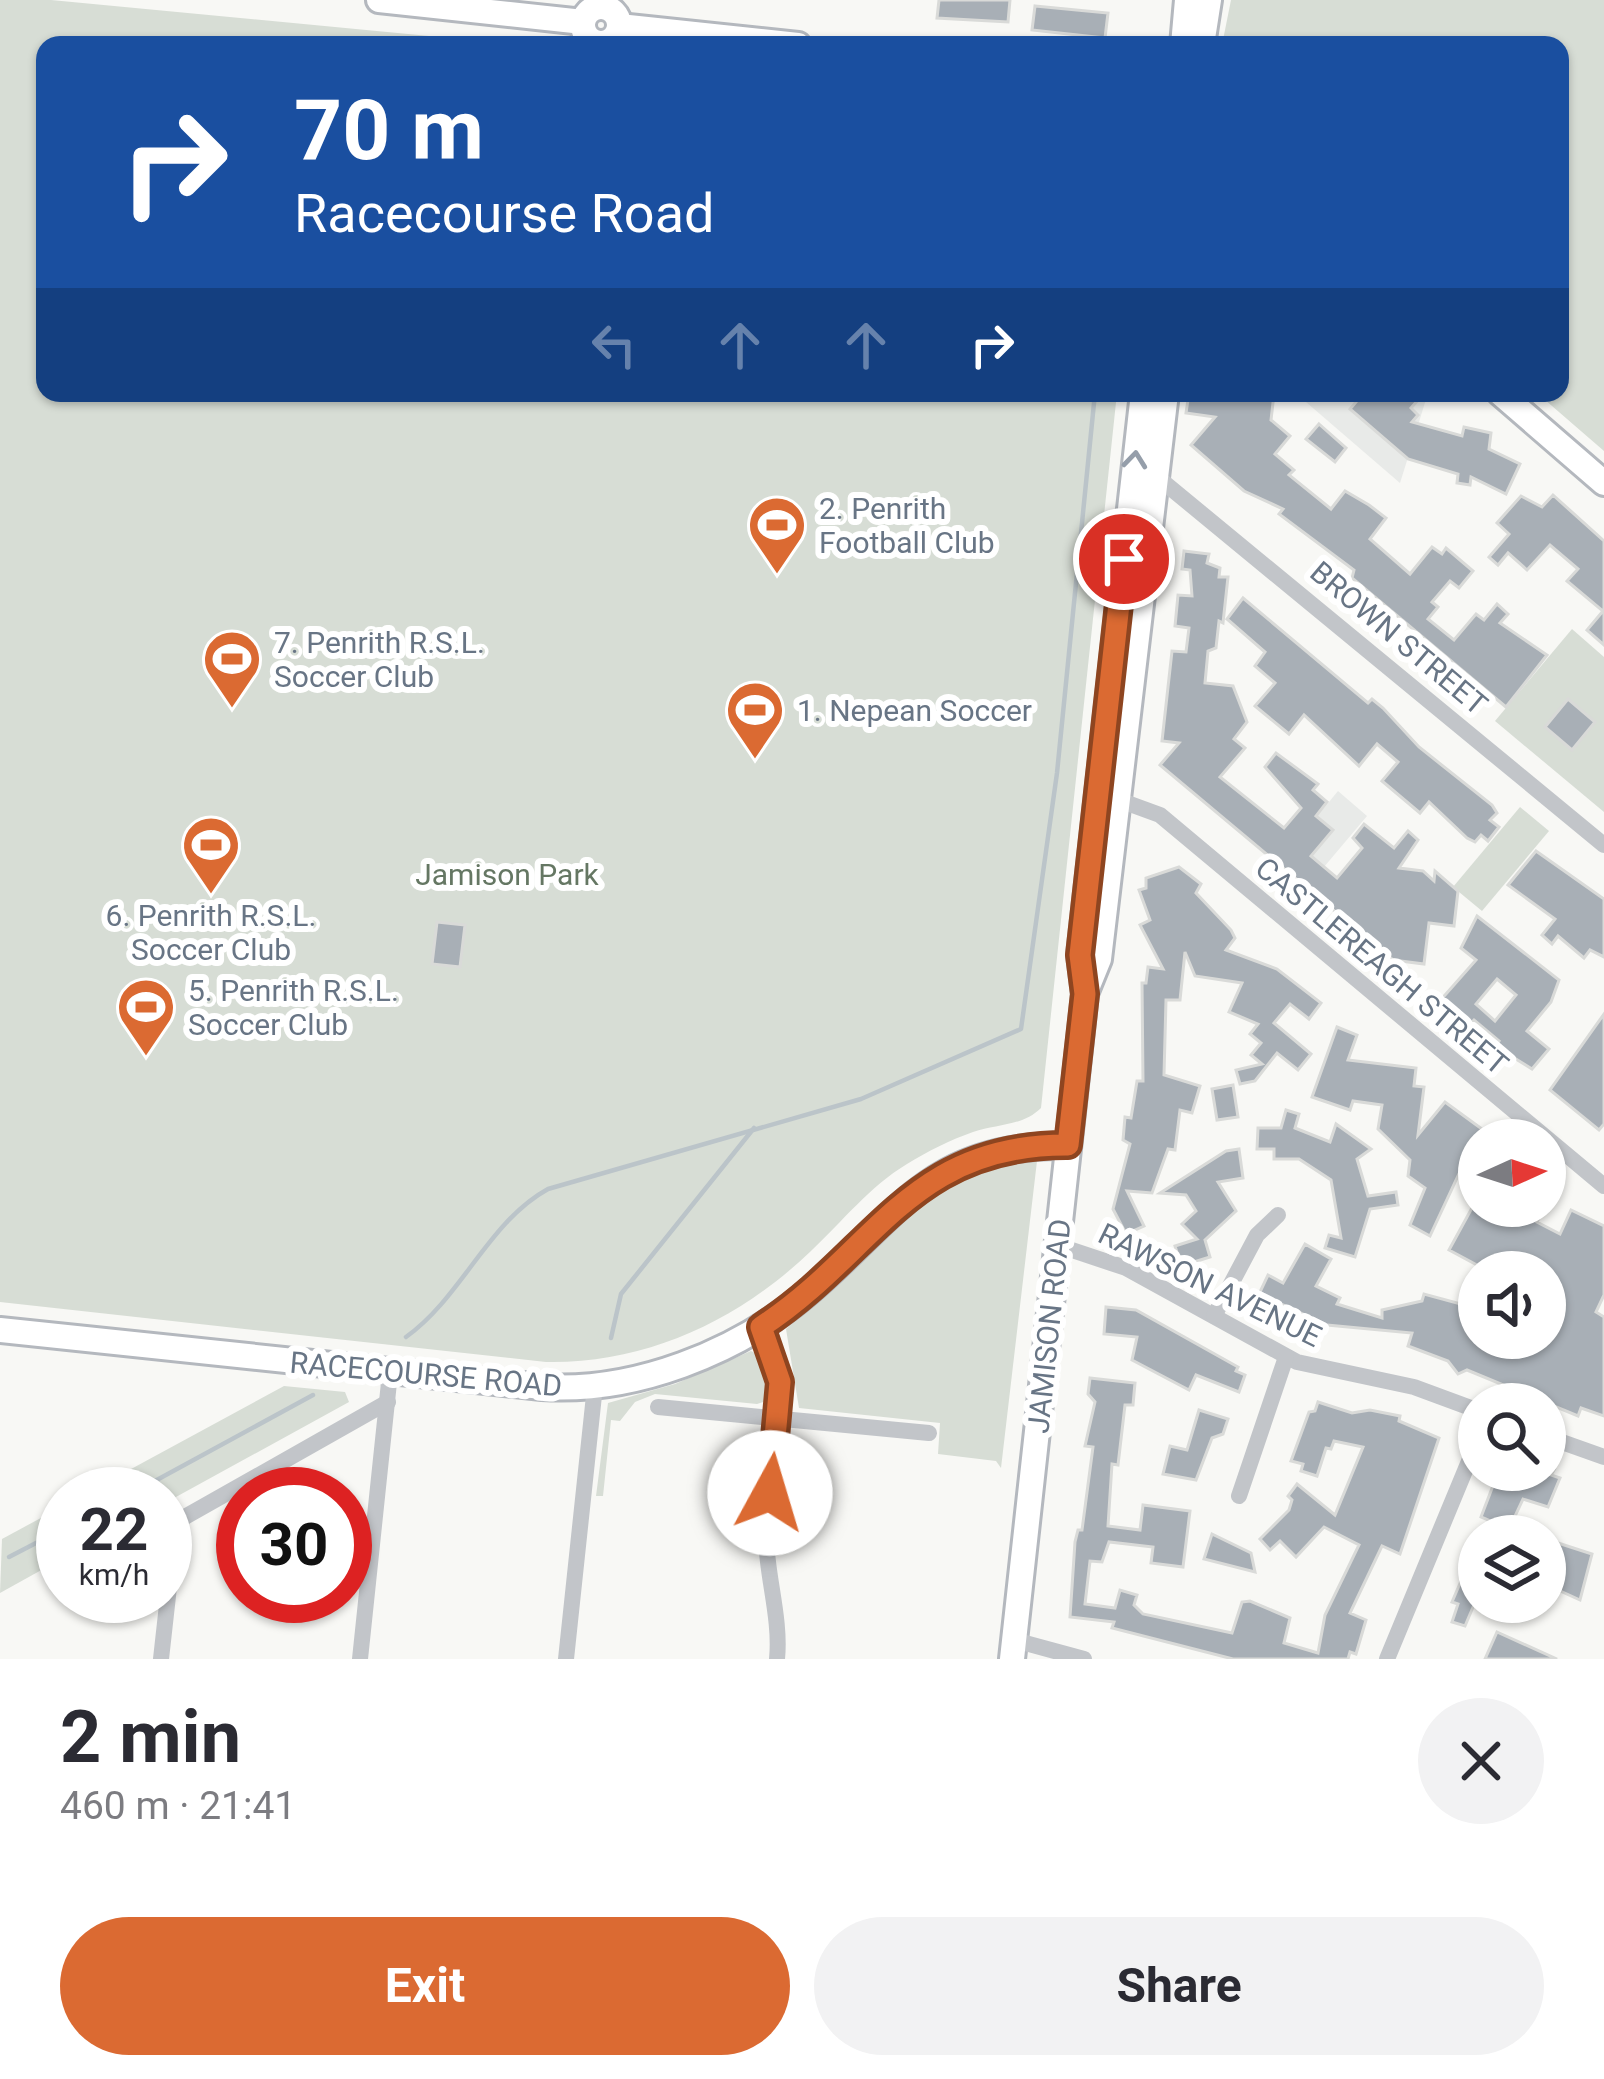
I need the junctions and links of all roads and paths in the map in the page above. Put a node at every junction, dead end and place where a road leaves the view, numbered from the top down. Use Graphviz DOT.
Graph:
graph roads {
  1 [pos="379,0"];
  2 [pos="1187,0"];
  3 [pos="1209,0"];
  4 [pos="594,10"];
  5 [pos="616,36"];
  6 [pos="714,36"];
  7 [pos="1184,36"];
  8 [pos="1203,36"];
  9 [pos="1142,402"];
  10 [pos="1165,402"];
  11 [pos="1510,402"];
  12 [pos="1156,476"];
  13 [pos="1604,483"];
  14 [pos="1119,800"];
  15 [pos="1604,844"];
  16 [pos="1085,994"];
  17 [pos="1068,1145"];
  18 [pos="1604,1186"];
  19 [pos="1278,1215"];
  20 [pos="1057,1245"];
  21 [pos="1214,1316"];
  22 [pos="761,1327"];
  23 [pos="1,1330"];
  24 [pos="0,1345"];
  25 [pos="1286,1357"];
  26 [pos="391,1373"];
  27 [pos="595,1385"];
  28 [pos="388,1402"];
  29 [pos="1458,1404"];
  30 [pos="658,1407"];
  31 [pos="778,1418"];
  32 [pos="929,1433"];
  33 [pos="1566,1443"];
  34 [pos="1604,1457"];
  35 [pos="1458,1488"];
  36 [pos="1239,1496"];
  37 [pos="1013,1649"];
  38 [pos="161,1659"];
  39 [pos="360,1659"];
  40 [pos="566,1659"];
  41 [pos="777,1659"];
  42 [pos="1084,1659"];
  43 [pos="1388,1659"];
  1 -- 4 [label="main road"];
  2 -- 7 [label="main road"];
  3 -- 8 [label="main road"];
  5 -- 6 [label="main road"];
  16 -- 9 [label="main road, JAMISON ROAD, one-way"];
  10 -- 12 [label="main road, JAMISON ROAD"];
  11 -- 13 [label="main road"];
  12 -- 14 [label="main road, JAMISON ROAD"];
  12 -- 15 [label="street, BROWN STREET"];
  14 -- 16 [label="main road, JAMISON ROAD"];
  14 -- 18 [label="street, CASTLEREAGH STREET"];
  16 -- 17 [label="main road, JAMISON ROAD"];
  17 -- 20 [label="main road, JAMISON ROAD"];
  17 -- 22 [label="main road, RACECOURSE ROAD"];
  19 -- 21 [label="street"];
  20 -- 21 [label="street, RAWSON AVENUE"];
  20 -- 37 [label="main road, JAMISON ROAD"];
  21 -- 25 [label="street, RAWSON AVENUE"];
  22 -- 27 [label="main road, RACECOURSE ROAD"];
  22 -- 31 [label="street"];
  23 -- 24 [label="main road"];
  23 -- 26 [label="main road, RACECOURSE ROAD"];
  25 -- 29 [label="street, RAWSON AVENUE"];
  25 -- 36 [label="street"];
  26 -- 27 [label="main road, RACECOURSE ROAD"];
  26 -- 28 [label="street"];
  27 -- 40 [label="street"];
  28 -- 38 [label="street"];
  28 -- 39 [label="street"];
  30 -- 31 [label="street"];
  31 -- 32 [label="street"];
  31 -- 41 [label="street"];
  33 -- 34 [label="street"];
  35 -- 43 [label="street"];
  37 -- 42 [label="street"];
}
